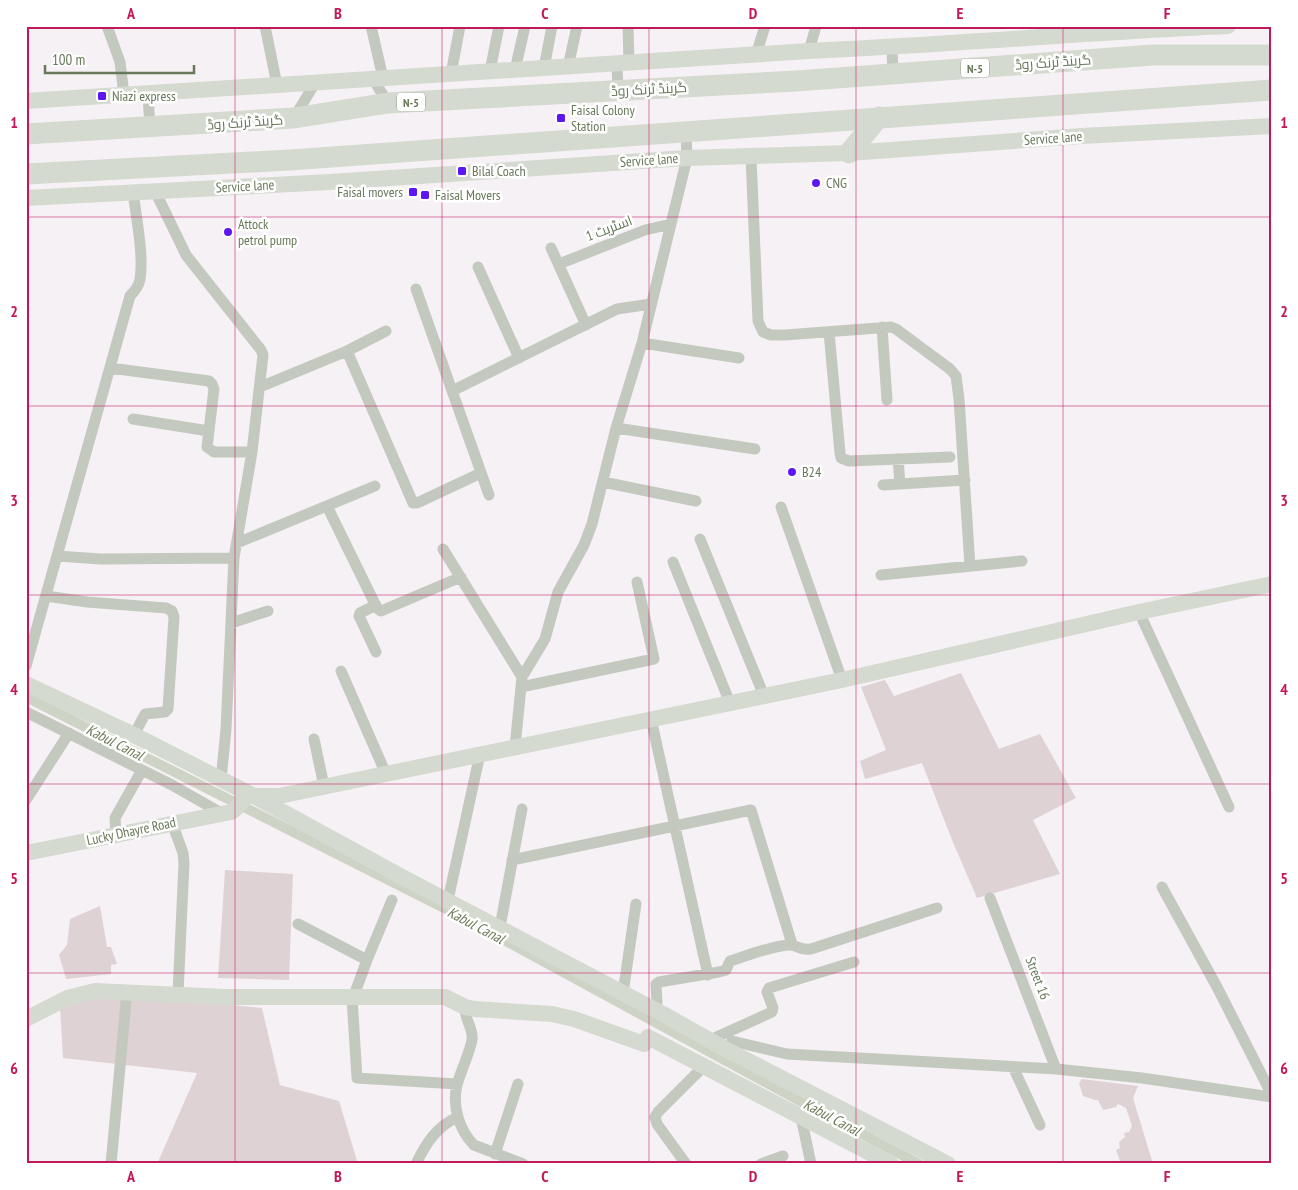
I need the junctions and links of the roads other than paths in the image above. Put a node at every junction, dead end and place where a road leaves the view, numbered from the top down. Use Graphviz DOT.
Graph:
graph roads {
  1 [pos="107,26"];
  2 [pos="265,26"];
  3 [pos="371,26"];
  4 [pos="460,26"];
  5 [pos="499,26"];
  6 [pos="524,26"];
  7 [pos="552,26"];
  8 [pos="577,26"];
  9 [pos="628,26"];
  10 [pos="765,26"];
  11 [pos="816,26"];
  12 [pos="1228,26"];
  13 [pos="1148,28"];
  14 [pos="1272,47"];
  15 [pos="892,48"];
  16 [pos="809,51"];
  17 [pos="756,55"];
  18 [pos="1153,55"];
  19 [pos="1272,55"];
  20 [pos="623,63"];
  21 [pos="568,67"];
  22 [pos="544,68"];
  23 [pos="515,70"];
  24 [pos="490,71"];
  25 [pos="451,74"];
  26 [pos="893,74"];
  27 [pos="378,78"];
  28 [pos="315,83"];
  29 [pos="277,85"];
  30 [pos="1272,90"];
  31 [pos="618,91"];
  32 [pos="148,94"];
  33 [pos="124,95"];
  34 [pos="1155,99"];
  35 [pos="1272,100"];
  36 [pos="26,101"];
  37 [pos="388,103"];
  38 [pos="879,117"];
  39 [pos="294,118"];
  40 [pos="1272,126"];
  41 [pos="150,128"];
  42 [pos="686,131"];
  43 [pos="26,134"];
  44 [pos="849,153"];
  45 [pos="751,157"];
  46 [pos="687,158"];
  47 [pos="287,172"];
  48 [pos="26,174"];
  49 [pos="155,191"];
  50 [pos="133,192"];
  51 [pos="26,198"];
  52 [pos="671,224"];
  53 [pos="551,248"];
  54 [pos="558,264"];
  55 [pos="478,267"];
  56 [pos="416,289"];
  57 [pos="652,304"];
  58 [pos="586,325"];
  59 [pos="882,327"];
  60 [pos="386,331"];
  61 [pos="830,332"];
  62 [pos="642,343"];
  63 [pos="347,351"];
  64 [pos="519,358"];
  65 [pos="739,358"];
  66 [pos="110,368"];
  67 [pos="260,387"];
  68 [pos="452,391"];
  69 [pos="887,400"];
  70 [pos="133,419"];
  71 [pos="616,428"];
  72 [pos="209,431"];
  73 [pos="754,449"];
  74 [pos="252,452"];
  75 [pos="950,457"];
  76 [pos="898,459"];
  77 [pos="481,473"];
  78 [pos="965,480"];
  79 [pos="602,482"];
  80 [pos="900,484"];
  81 [pos="883,485"];
  82 [pos="375,486"];
  83 [pos="489,495"];
  84 [pos="696,501"];
  85 [pos="326,506"];
  86 [pos="781,507"];
  87 [pos="700,539"];
  88 [pos="237,543"];
  89 [pos="443,549"];
  90 [pos="57,556"];
  91 [pos="234,558"];
  92 [pos="1022,561"];
  93 [pos="674,562"];
  94 [pos="970,566"];
  95 [pos="881,574"];
  96 [pos="460,577"];
  97 [pos="637,582"];
  98 [pos="1272,584"];
  99 [pos="46,596"];
  100 [pos="376,605"];
  101 [pos="268,611"];
  102 [pos="1139,612"];
  103 [pos="231,623"];
  104 [pos="376,652"];
  105 [pos="26,666"];
  106 [pos="342,671"];
  107 [pos="842,680"];
  108 [pos="522,682"];
  109 [pos="26,684"];
  110 [pos="764,696"];
  111 [pos="730,703"];
  112 [pos="28,715"];
  113 [pos="651,719"];
  114 [pos="69,734"];
  115 [pos="134,736"];
  116 [pos="314,739"];
  117 [pos="515,747"];
  118 [pos="480,754"];
  119 [pos="142,770"];
  120 [pos="386,774"];
  121 [pos="221,780"];
  122 [pos="324,786"];
  123 [pos="26,800"];
  124 [pos="239,804"];
  125 [pos="1230,807"];
  126 [pos="522,809"];
  127 [pos="172,823"];
  128 [pos="675,825"];
  129 [pos="116,834"];
  130 [pos="26,853"];
  131 [pos="512,860"];
  132 [pos="1162,887"];
  133 [pos="990,898"];
  134 [pos="392,900"];
  135 [pos="448,900"];
  136 [pos="636,904"];
  137 [pos="938,908"];
  138 [pos="298,924"];
  139 [pos="500,927"];
  140 [pos="792,944"];
  141 [pos="367,960"];
  142 [pos="854,962"];
  143 [pos="708,975"];
  144 [pos="127,992"];
  145 [pos="623,993"];
  146 [pos="178,994"];
  147 [pos="352,998"];
  148 [pos="465,1007"];
  149 [pos="26,1019"];
  150 [pos="657,1021"];
  151 [pos="710,1040"];
  152 [pos="726,1050"];
  153 [pos="704,1066"];
  154 [pos="1012,1067"];
  155 [pos="1056,1069"];
  156 [pos="457,1084"];
  157 [pos="518,1084"];
  158 [pos="1272,1096"];
  159 [pos="458,1117"];
  160 [pos="801,1117"];
  161 [pos="1040,1125"];
  162 [pos="496,1154"];
  163 [pos="783,1156"];
  164 [pos="112,1164"];
  165 [pos="416,1164"];
  166 [pos="523,1164"];
  167 [pos="686,1164"];
  168 [pos="761,1164"];
  169 [pos="811,1164"];
  170 [pos="891,1164"];
  171 [pos="948,1164"];
  1 -- 33 [label="street"];
  2 -- 29 [label="street"];
  3 -- 27 [label="street"];
  4 -- 25 [label="street"];
  5 -- 24 [label="street"];
  6 -- 23 [label="street"];
  7 -- 22 [label="street"];
  8 -- 21 [label="street"];
  9 -- 20 [label="street"];
  10 -- 17 [label="street"];
  11 -- 16 [label="street"];
  12 -- 13 [label="main road"];
  13 -- 15 [label="main road"];
  14 -- 18 [label="highway"];
  15 -- 16 [label="main road"];
  15 -- 26 [label="street"];
  16 -- 17 [label="main road"];
  17 -- 20 [label="main road"];
  18 -- 19 [label="highway, گرینڈ ٹرنک روڈ / N-5"];
  18 -- 26 [label="highway, گرینڈ ٹرنک روڈ / N-5"];
  20 -- 21 [label="main road"];
  20 -- 31 [label="street"];
  21 -- 22 [label="main road"];
  22 -- 23 [label="main road"];
  23 -- 24 [label="main road"];
  24 -- 25 [label="main road"];
  25 -- 27 [label="main road"];
  26 -- 31 [label="highway, گرینڈ ٹرنک روڈ / N-5"];
  27 -- 28 [label="main road"];
  27 -- 37 [label="street"];
  28 -- 29 [label="main road"];
  28 -- 39 [label="street"];
  29 -- 32 [label="main road"];
  30 -- 34 [label="highway"];
  31 -- 37 [label="highway, گرینڈ ٹرنک روڈ / N-5"];
  32 -- 33 [label="main road"];
  32 -- 41 [label="street"];
  33 -- 36 [label="main road"];
  34 -- 35 [label="highway"];
  34 -- 38 [label="highway"];
  37 -- 39 [label="highway, گرینڈ ٹرنک روڈ / N-5"];
  38 -- 42 [label="highway"];
  38 -- 44 [label="highway"];
  39 -- 41 [label="highway, گرینڈ ٹرنک روڈ / N-5"];
  40 -- 44 [label="main road, Service lane"];
  41 -- 43 [label="highway, گرینڈ ٹرنک روڈ / N-5"];
  42 -- 46 [label="street"];
  42 -- 47 [label="highway"];
  44 -- 45 [label="main road, Service lane"];
  45 -- 46 [label="main road, Service lane"];
  45 -- 61 [label="street"];
  46 -- 47 [label="main road, Service lane"];
  46 -- 52 [label="street"];
  47 -- 48 [label="highway"];
  47 -- 49 [label="main road, Service lane"];
  49 -- 50 [label="main road, Service lane"];
  49 -- 67 [label="street"];
  50 -- 51 [label="main road, Service lane"];
  50 -- 66 [label="street"];
  52 -- 54 [label="street, اسٹریٹ 1"];
  52 -- 57 [label="street"];
  53 -- 54 [label="street"];
  54 -- 58 [label="street"];
  55 -- 64 [label="street"];
  56 -- 68 [label="street"];
  57 -- 58 [label="street"];
  57 -- 62 [label="street"];
  58 -- 64 [label="street"];
  59 -- 61 [label="street"];
  59 -- 69 [label="street"];
  59 -- 78 [label="street"];
  60 -- 63 [label="street"];
  61 -- 76 [label="street"];
  62 -- 65 [label="street"];
  62 -- 71 [label="street"];
  63 -- 67 [label="street"];
  63 -- 77 [label="street"];
  64 -- 68 [label="street"];
  66 -- 72 [label="street"];
  66 -- 90 [label="street"];
  67 -- 74 [label="street"];
  68 -- 77 [label="street"];
  70 -- 72 [label="street"];
  71 -- 73 [label="street"];
  71 -- 79 [label="street"];
  72 -- 74 [label="street"];
  74 -- 88 [label="street"];
  75 -- 76 [label="street"];
  76 -- 80 [label="street"];
  77 -- 83 [label="street"];
  78 -- 80 [label="street"];
  78 -- 94 [label="street"];
  79 -- 84 [label="street"];
  79 -- 108 [label="street"];
  80 -- 81 [label="street"];
  82 -- 85 [label="street"];
  85 -- 88 [label="street"];
  85 -- 100 [label="street"];
  86 -- 107 [label="street"];
  87 -- 110 [label="street"];
  88 -- 91 [label="street"];
  89 -- 96 [label="street"];
  90 -- 91 [label="street"];
  90 -- 99 [label="street"];
  91 -- 103 [label="street"];
  92 -- 94 [label="street"];
  93 -- 111 [label="street"];
  94 -- 95 [label="street"];
  96 -- 100 [label="street"];
  96 -- 108 [label="street"];
  97 -- 108 [label="street"];
  98 -- 102 [label="main road"];
  99 -- 105 [label="street"];
  99 -- 115 [label="street"];
  100 -- 104 [label="street"];
  101 -- 103 [label="street"];
  102 -- 107 [label="main road"];
  102 -- 125 [label="street"];
  103 -- 121 [label="street"];
  106 -- 120 [label="street"];
  107 -- 110 [label="main road"];
  108 -- 117 [label="street"];
  109 -- 115 [label="main road"];
  110 -- 111 [label="main road"];
  111 -- 113 [label="main road"];
  112 -- 114 [label="street"];
  113 -- 117 [label="main road"];
  113 -- 128 [label="street"];
  114 -- 119 [label="street"];
  114 -- 123 [label="street"];
  115 -- 121 [label="main road"];
  116 -- 122 [label="street"];
  117 -- 118 [label="main road"];
  118 -- 120 [label="main road"];
  118 -- 135 [label="street"];
  119 -- 124 [label="street"];
  119 -- 129 [label="street"];
  120 -- 122 [label="main road"];
  121 -- 124 [label="main road"];
  122 -- 124 [label="main road"];
  124 -- 127 [label="main road, Lucky Dhayre Road"];
  124 -- 135 [label="main road"];
  126 -- 131 [label="street"];
  127 -- 129 [label="main road, Lucky Dhayre Road"];
  127 -- 146 [label="street"];
  128 -- 131 [label="street"];
  128 -- 140 [label="street"];
  128 -- 143 [label="street"];
  129 -- 130 [label="main road, Lucky Dhayre Road"];
  131 -- 139 [label="street"];
  132 -- 158 [label="street"];
  133 -- 155 [label="street, Street 16"];
  134 -- 141 [label="street"];
  135 -- 139 [label="main road"];
  136 -- 145 [label="street"];
  137 -- 140 [label="street"];
  138 -- 141 [label="street"];
  139 -- 145 [label="main road"];
  140 -- 143 [label="street"];
  141 -- 147 [label="street"];
  142 -- 151 [label="street"];
  143 -- 150 [label="street"];
  144 -- 146 [label="main road"];
  144 -- 149 [label="main road"];
  144 -- 164 [label="street"];
  145 -- 150 [label="main road"];
  146 -- 147 [label="main road"];
  147 -- 148 [label="main road"];
  147 -- 156 [label="street"];
  148 -- 150 [label="main road"];
  148 -- 156 [label="street"];
  150 -- 151 [label="main road"];
  150 -- 153 [label="main road"];
  151 -- 152 [label="main road"];
  152 -- 154 [label="street"];
  152 -- 171 [label="main road"];
  153 -- 160 [label="main road"];
  153 -- 167 [label="street"];
  154 -- 155 [label="street"];
  154 -- 161 [label="street"];
  155 -- 158 [label="street"];
  156 -- 159 [label="street"];
  157 -- 162 [label="street"];
  159 -- 162 [label="street"];
  159 -- 165 [label="street"];
  160 -- 169 [label="street"];
  160 -- 170 [label="main road"];
  162 -- 166 [label="street"];
  163 -- 168 [label="street"];
}
